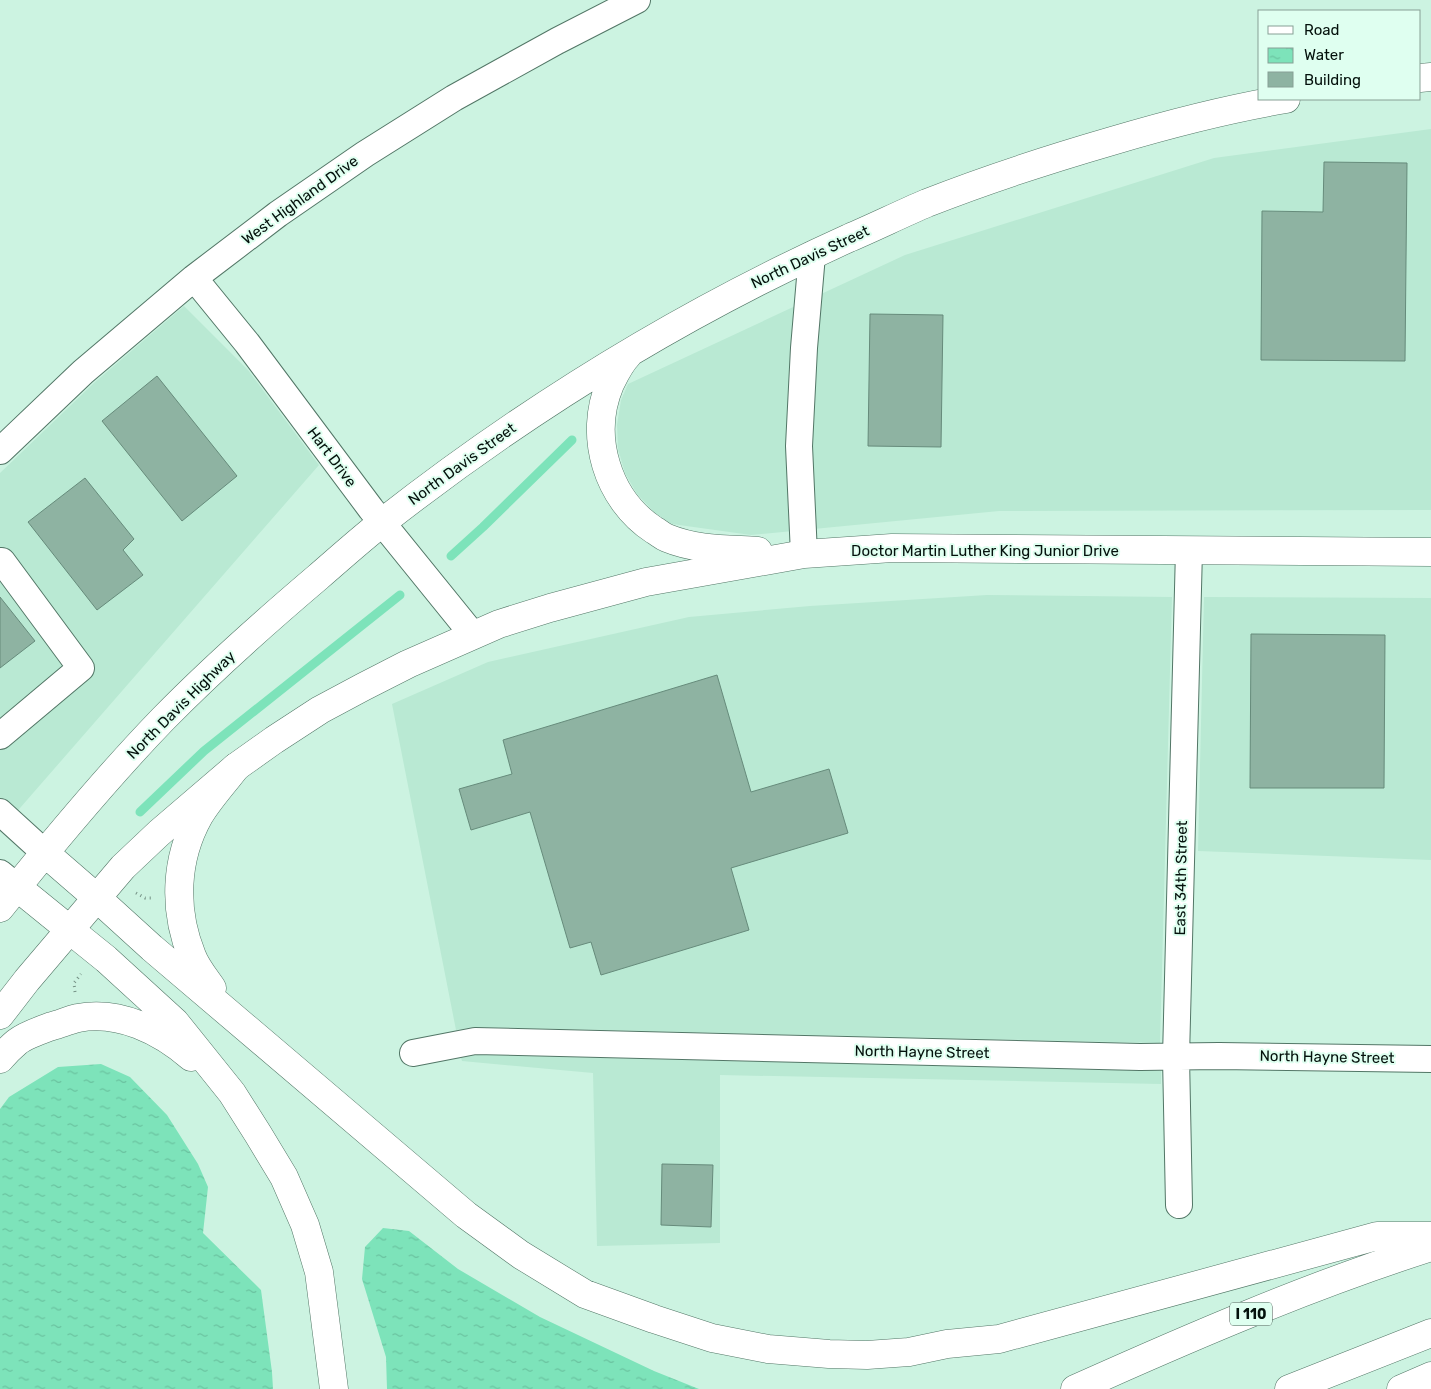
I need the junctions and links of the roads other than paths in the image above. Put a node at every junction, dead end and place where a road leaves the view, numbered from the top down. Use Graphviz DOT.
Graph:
graph roads {
  1 [pos="637,0"];
  2 [pos="1282,100"];
  3 [pos="812,255"];
  4 [pos="194,278"];
  5 [pos="635,349"];
  6 [pos="0,451"];
  7 [pos="382,523"];
  8 [pos="1189,550"];
  9 [pos="1431,552"];
  10 [pos="804,554"];
  11 [pos="2,561"];
  12 [pos="473,635"];
  13 [pos="0,736"];
  14 [pos="236,767"];
  15 [pos="0,812"];
  16 [pos="45,853"];
  17 [pos="8,880"];
  18 [pos="97,898"];
  19 [pos="0,908"];
  20 [pos="70,930"];
  21 [pos="224,1009"];
  22 [pos="0,1015"];
  23 [pos="414,1052"];
  24 [pos="1176,1056"];
  25 [pos="0,1059"];
  26 [pos="1431,1059"];
  27 [pos="232,1093"];
  28 [pos="1179,1205"];
  29 [pos="1431,1236"];
  30 [pos="1431,1247"];
  31 [pos="1431,1333"];
  32 [pos="1431,1376"];
  33 [pos="334,1389"];
  34 [pos="1074,1389"];
  35 [pos="1289,1389"];
  36 [pos="1401,1389"];
  1 -- 4 [label="street, West Highland Drive"];
  2 -- 3 [label="main road, North Davis Street"];
  3 -- 5 [label="main road, North Davis Street"];
  3 -- 10 [label="street"];
  4 -- 6 [label="street, West Highland Drive"];
  4 -- 7 [label="street, Hart Drive"];
  5 -- 7 [label="main road, North Davis Street"];
  5 -- 10 [label="main road"];
  7 -- 12 [label="street, Hart Drive"];
  7 -- 16 [label="main road, North Davis Highway"];
  8 -- 9 [label="main road, Doctor Martin Luther King Junior Drive"];
  8 -- 10 [label="main road, Doctor Martin Luther King Junior Drive"];
  8 -- 24 [label="street, East 34th Street"];
  10 -- 12 [label="main road, Doctor Martin Luther King Junior Drive"];
  11 -- 13 [label="street"];
  12 -- 14 [label="main road, Doctor Martin Luther King Junior Drive"];
  14 -- 18 [label="main road, Doctor Martin Luther King Junior Drive"];
  14 -- 21 [label="main road"];
  15 -- 16 [label="street"];
  16 -- 17 [label="main road, North Davis Highway"];
  16 -- 18 [label="main road"];
  17 -- 19 [label="main road, North Davis Highway"];
  17 -- 20 [label="main road"];
  18 -- 20 [label="main road"];
  18 -- 21 [label="main road"];
  20 -- 22 [label="main road"];
  20 -- 27 [label="main road"];
  21 -- 29 [label="main road"];
  23 -- 24 [label="street, North Hayne Street"];
  24 -- 26 [label="street, North Hayne Street"];
  24 -- 28 [label="street, East 34th Street"];
  25 -- 27 [label="main road"];
  27 -- 33 [label="main road"];
  30 -- 34 [label="main road, I 110"];
  31 -- 35 [label="main road"];
  32 -- 36 [label="main road"];
}
